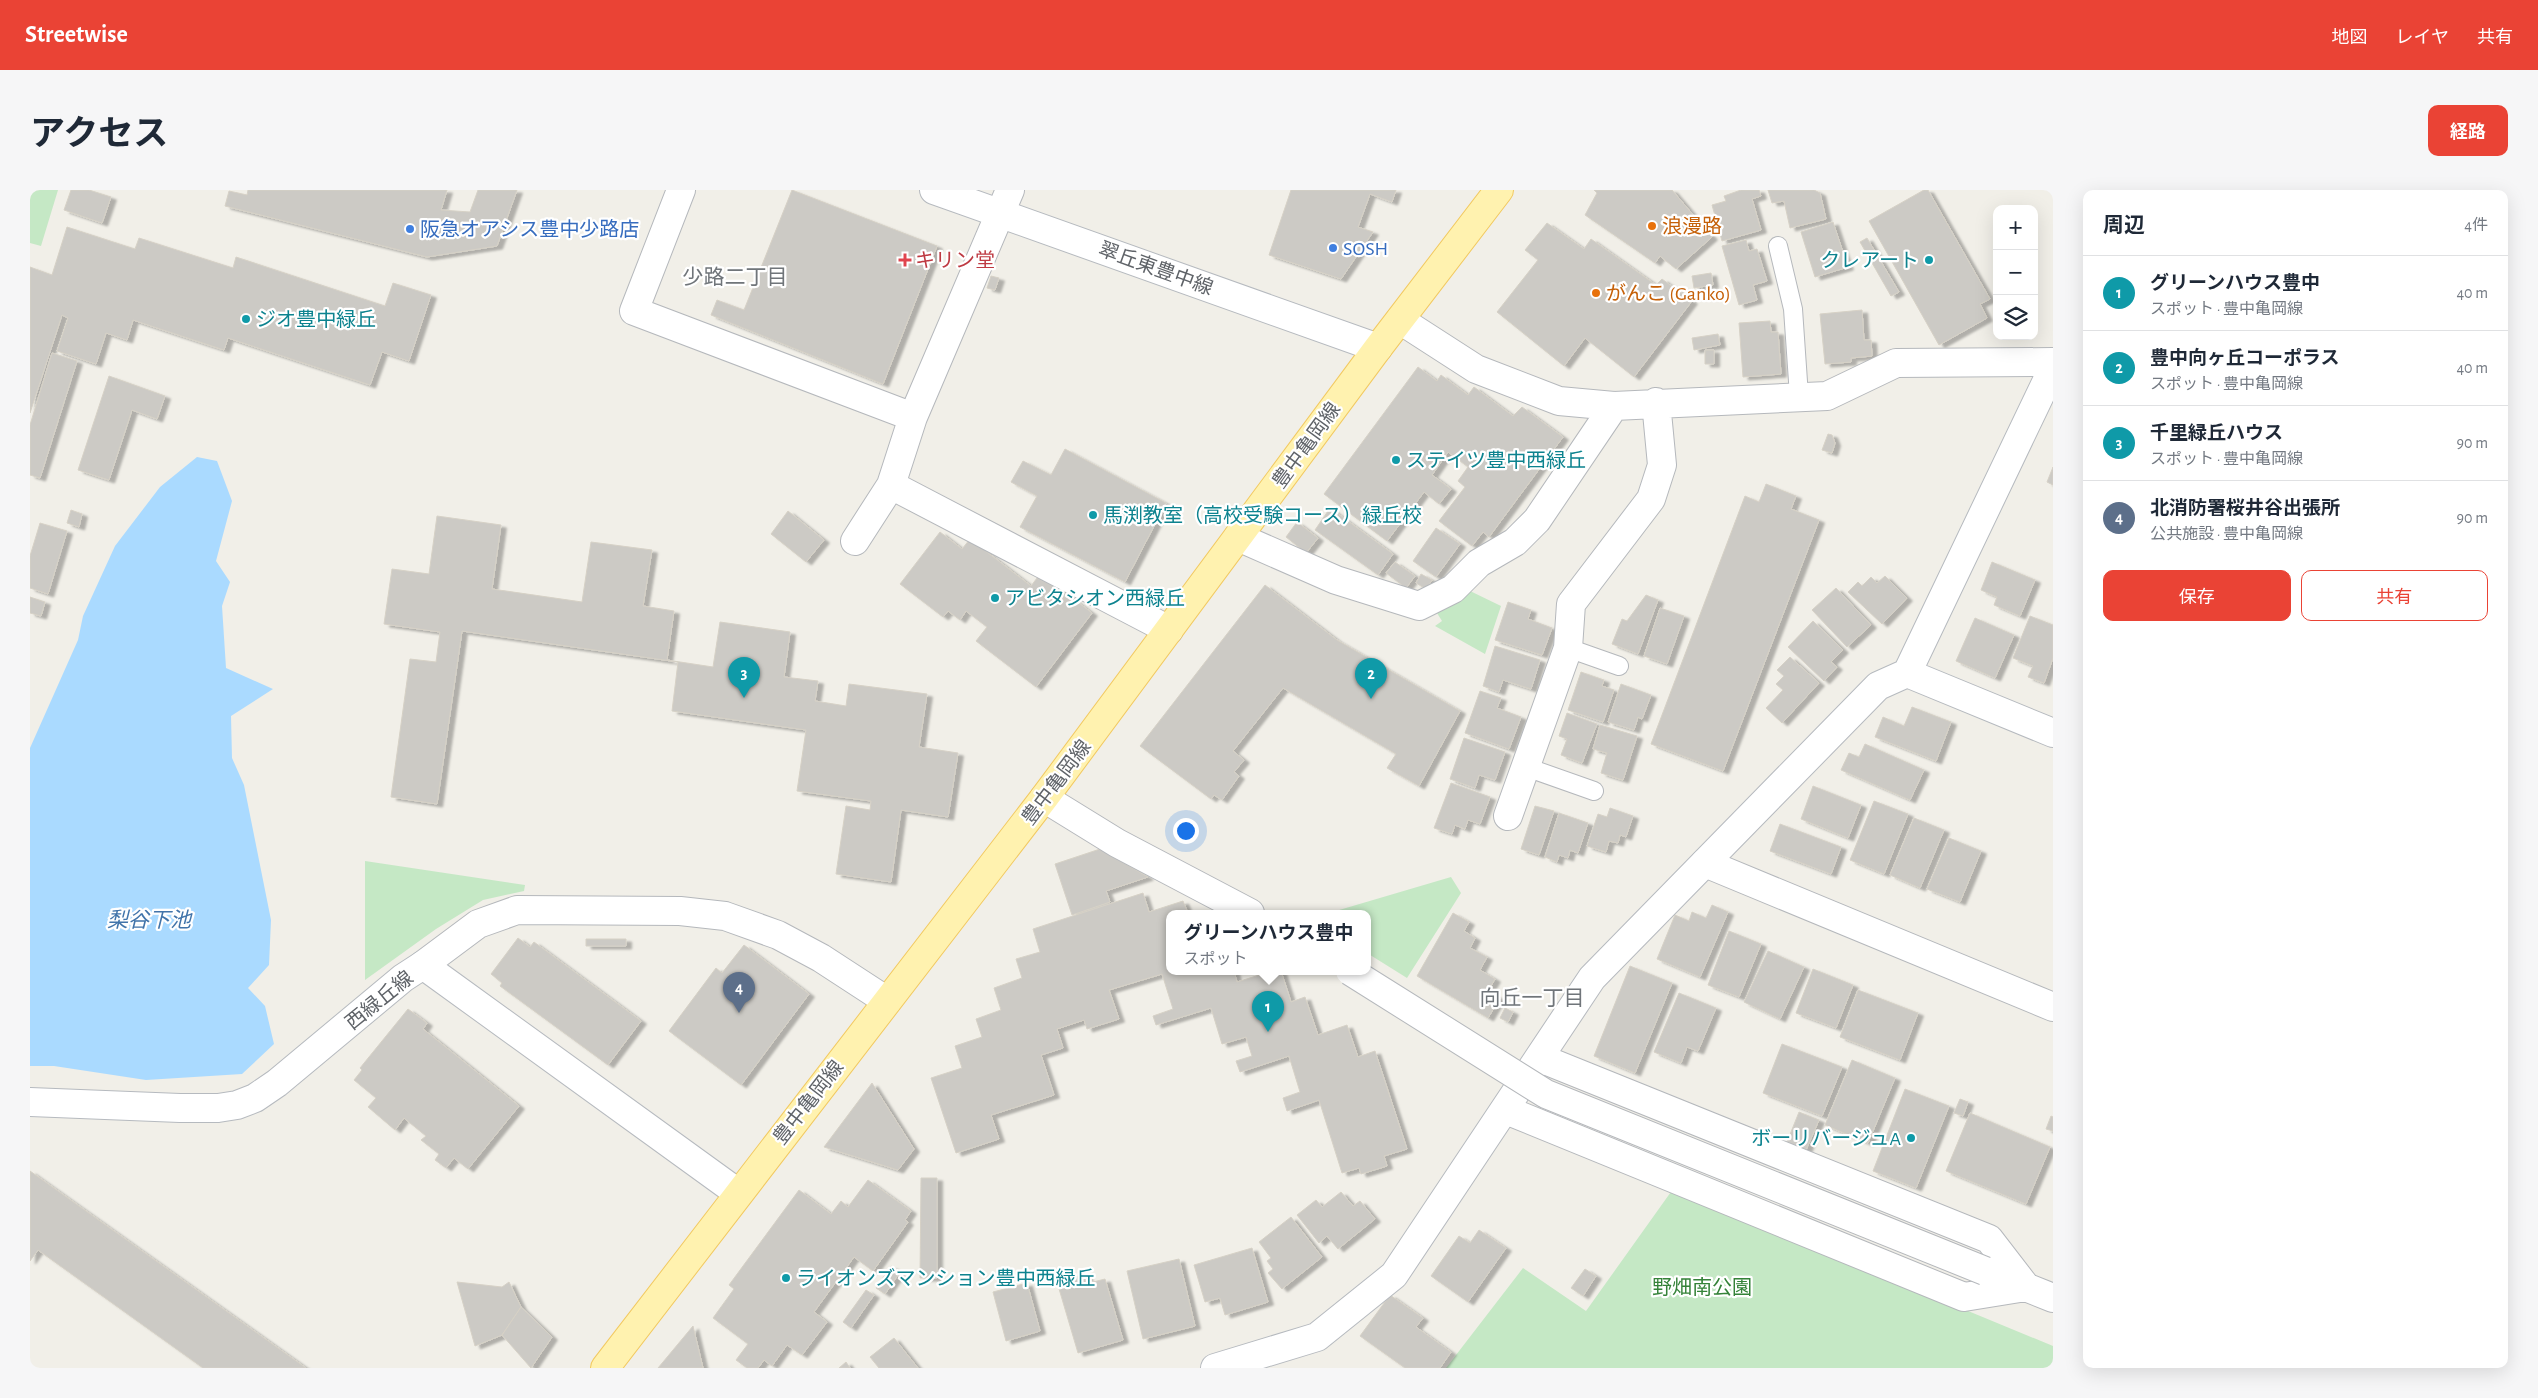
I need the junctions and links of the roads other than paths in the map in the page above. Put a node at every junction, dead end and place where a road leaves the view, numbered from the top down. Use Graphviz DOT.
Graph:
graph roads {
  1 [pos="681,190"];
  2 [pos="934,190"];
  3 [pos="1499,190"];
  4 [pos="1005,201"];
  5 [pos="1778,246"];
  6 [pos="1400,320"];
  7 [pos="1378,348"];
  8 [pos="2053,362"];
  9 [pos="2053,368"];
  10 [pos="1799,396"];
  11 [pos="1656,402"];
  12 [pos="1614,406"];
  13 [pos="913,417"];
  14 [pos="891,485"];
  15 [pos="1238,537"];
  16 [pos="855,540"];
  17 [pos="1170,630"];
  18 [pos="1568,648"];
  19 [pos="1619,666"];
  20 [pos="1907,673"];
  21 [pos="2053,733"];
  22 [pos="1526,767"];
  23 [pos="1594,791"];
  24 [pos="1044,798"];
  25 [pos="1508,816"];
  26 [pos="1705,863"];
  27 [pos="1244,910"];
  28 [pos="423,965"];
  29 [pos="1356,975"];
  30 [pos="887,1000"];
  31 [pos="2053,1007"];
  32 [pos="1540,1058"];
  33 [pos="30,1102"];
  34 [pos="1506,1110"];
  35 [pos="738,1193"];
  36 [pos="2026,1287"];
  37 [pos="2053,1298"];
  38 [pos="605,1368"];
  39 [pos="1214,1368"];
  1 -- 13 [label="street"];
  2 -- 4 [label="street, 翠丘東豊中線"];
  3 -- 6 [label="main road, 豊中亀岡線"];
  4 -- 7 [label="street, 翠丘東豊中線"];
  4 -- 13 [label="street"];
  5 -- 10 [label="lane"];
  6 -- 7 [label="main road, 豊中亀岡線"];
  6 -- 12 [label="street"];
  7 -- 15 [label="main road, 豊中亀岡線"];
  8 -- 10 [label="street"];
  9 -- 20 [label="street"];
  10 -- 11 [label="street"];
  11 -- 12 [label="street"];
  11 -- 18 [label="street"];
  12 -- 15 [label="street"];
  13 -- 14 [label="street"];
  14 -- 16 [label="street"];
  14 -- 17 [label="street"];
  15 -- 17 [label="main road, 豊中亀岡線"];
  17 -- 24 [label="main road, 豊中亀岡線"];
  18 -- 19 [label="lane"];
  18 -- 22 [label="street"];
  20 -- 21 [label="street"];
  20 -- 26 [label="street"];
  22 -- 23 [label="lane"];
  22 -- 25 [label="street"];
  24 -- 27 [label="street"];
  24 -- 30 [label="main road, 豊中亀岡線"];
  26 -- 31 [label="street"];
  26 -- 32 [label="street"];
  28 -- 30 [label="street"];
  28 -- 33 [label="street, 西緑丘線"];
  28 -- 35 [label="street, 西緑丘線"];
  29 -- 36 [label="street, bridge"];
  30 -- 35 [label="main road, 豊中亀岡線"];
  32 -- 34 [label="street"];
  32 -- 36 [label="street"];
  34 -- 36 [label="street"];
  34 -- 39 [label="street"];
  35 -- 38 [label="main road, 豊中亀岡線"];
  36 -- 37 [label="street"];
}
